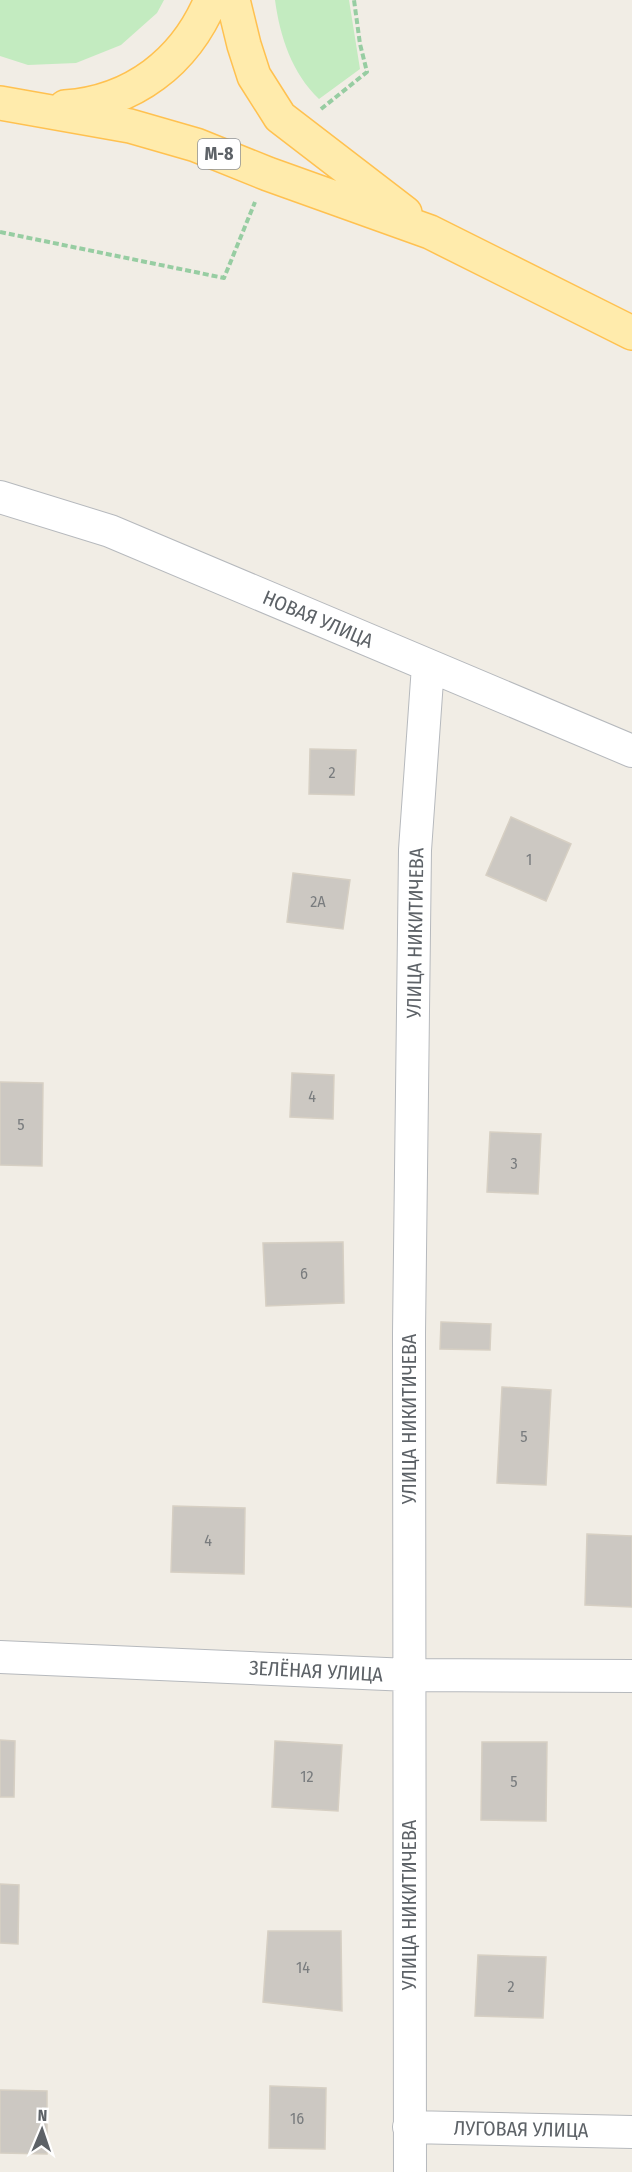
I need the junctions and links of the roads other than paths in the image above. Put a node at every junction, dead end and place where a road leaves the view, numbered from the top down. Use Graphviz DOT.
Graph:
graph roads {
  1 [pos="211,0"];
  2 [pos="233,0"];
  3 [pos="0,103"];
  4 [pos="430,232"];
  5 [pos="632,333"];
  6 [pos="0,497"];
  7 [pos="428,666"];
  8 [pos="632,751"];
  9 [pos="0,1657"];
  10 [pos="409,1675"];
  11 [pos="632,1676"];
  12 [pos="409,2127"];
  13 [pos="632,2132"];
  14 [pos="410,2172"];
  1 -- 3 [label="main road, М-8"];
  2 -- 4 [label="main road, М-8"];
  3 -- 4 [label="main road, М-8"];
  4 -- 5 [label="main road, М-8"];
  6 -- 7 [label="street, НОВАЯ УЛИЦА"];
  7 -- 8 [label="street, НОВАЯ УЛИЦА"];
  7 -- 10 [label="street, УЛИЦА НИКИТИЧЕВА"];
  9 -- 10 [label="street, ЗЕЛЁНАЯ УЛИЦА"];
  10 -- 11 [label="street, ЗЕЛЁНАЯ УЛИЦА"];
  10 -- 12 [label="street, УЛИЦА НИКИТИЧЕВА"];
  12 -- 13 [label="street, ЛУГОВАЯ УЛИЦА"];
  12 -- 14 [label="street, УЛИЦА НИКИТИЧЕВА"];
}
